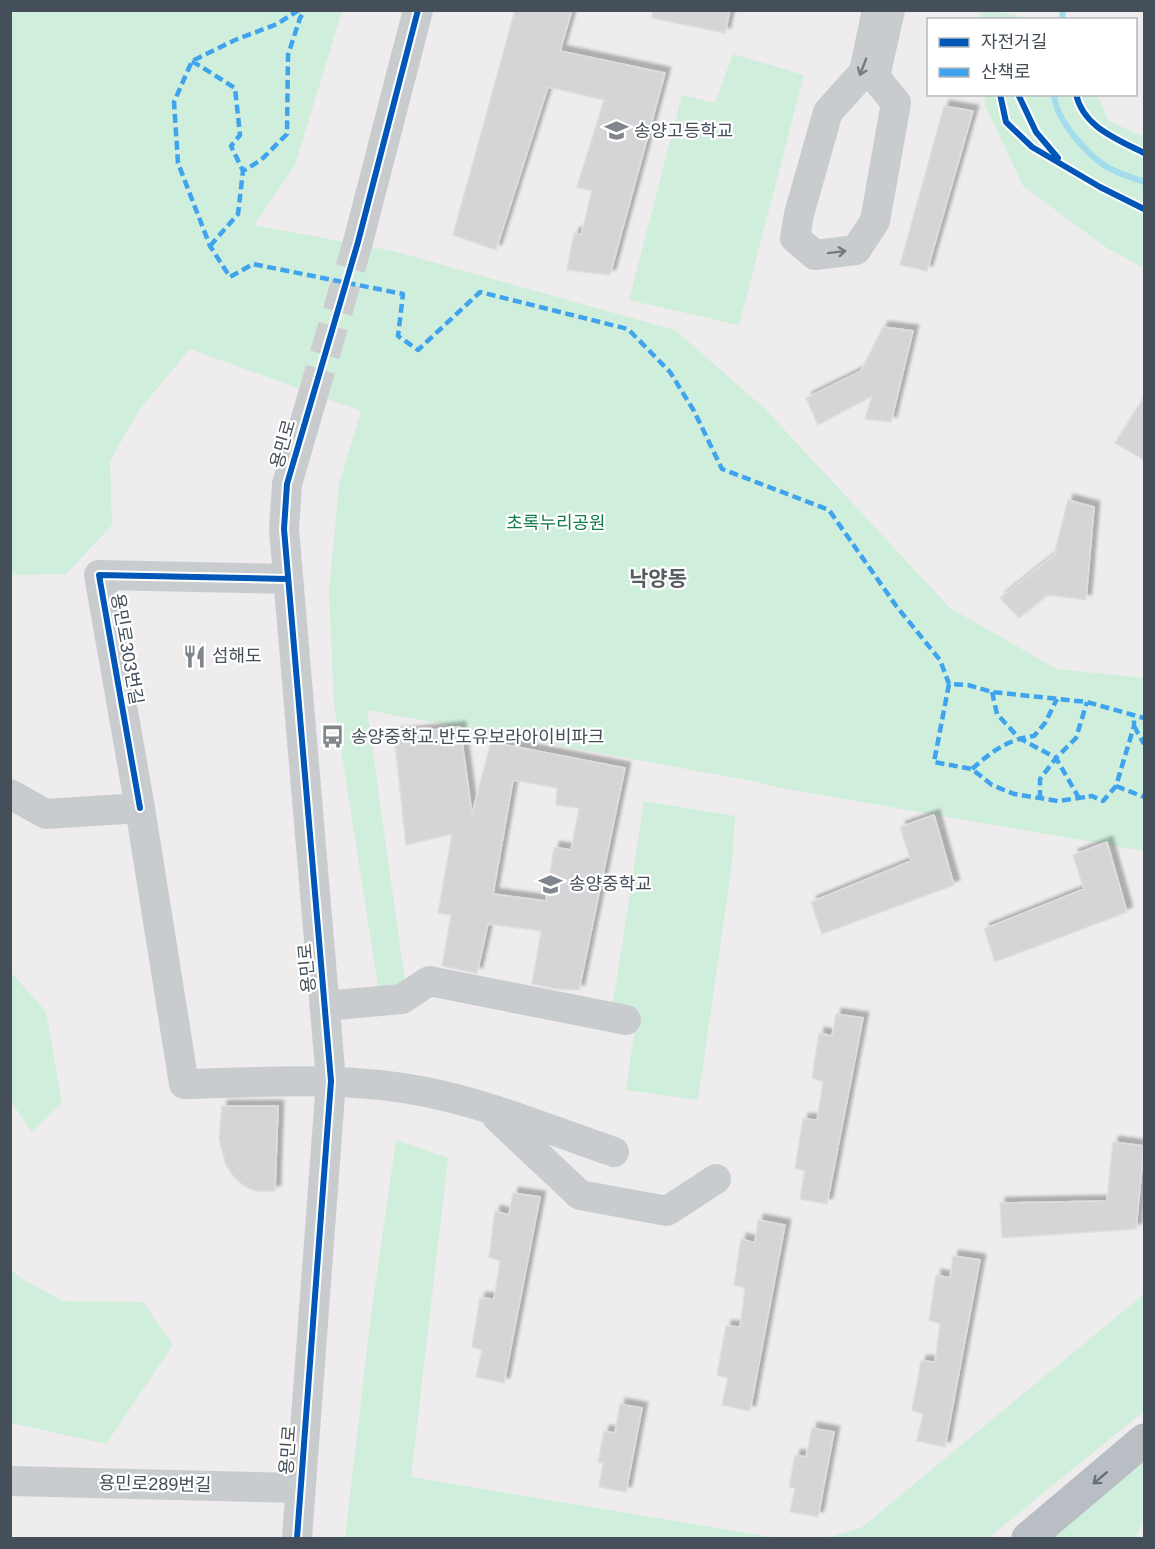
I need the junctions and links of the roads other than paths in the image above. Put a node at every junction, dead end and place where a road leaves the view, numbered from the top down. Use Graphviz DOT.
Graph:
graph roads {
  1 [pos="418,10"];
  2 [pos="877,10"];
  3 [pos="890,10"];
  4 [pos="358,242"];
  5 [pos="312,398"];
  6 [pos="288,579"];
  7 [pos="10,794"];
  8 [pos="140,808"];
  9 [pos="325,1006"];
  10 [pos="626,1020"];
  11 [pos="331,1081"];
  12 [pos="488,1108"];
  13 [pos="614,1152"];
  14 [pos="716,1179"];
  15 [pos="1144,1440"];
  16 [pos="10,1481"];
  17 [pos="300,1488"];
  18 [pos="297,1539"];
  19 [pos="1028,1539"];
  1 -- 4 [label="street"];
  2 -- 3 [label="street, one-way"];
  5 -- 6 [label="street, 용민로"];
  6 -- 8 [label="street, 용민로303번길"];
  6 -- 9 [label="street, 용민로"];
  7 -- 8 [label="street"];
  8 -- 11 [label="street, 용민로303번길"];
  9 -- 10 [label="street"];
  9 -- 11 [label="street, 용민로"];
  11 -- 12 [label="street"];
  11 -- 17 [label="street, 용민로"];
  12 -- 13 [label="street"];
  12 -- 14 [label="street"];
  15 -- 19 [label="highway, one-way"];
  16 -- 17 [label="street, 용민로289번길"];
  17 -- 18 [label="street, 용민로"];
}
